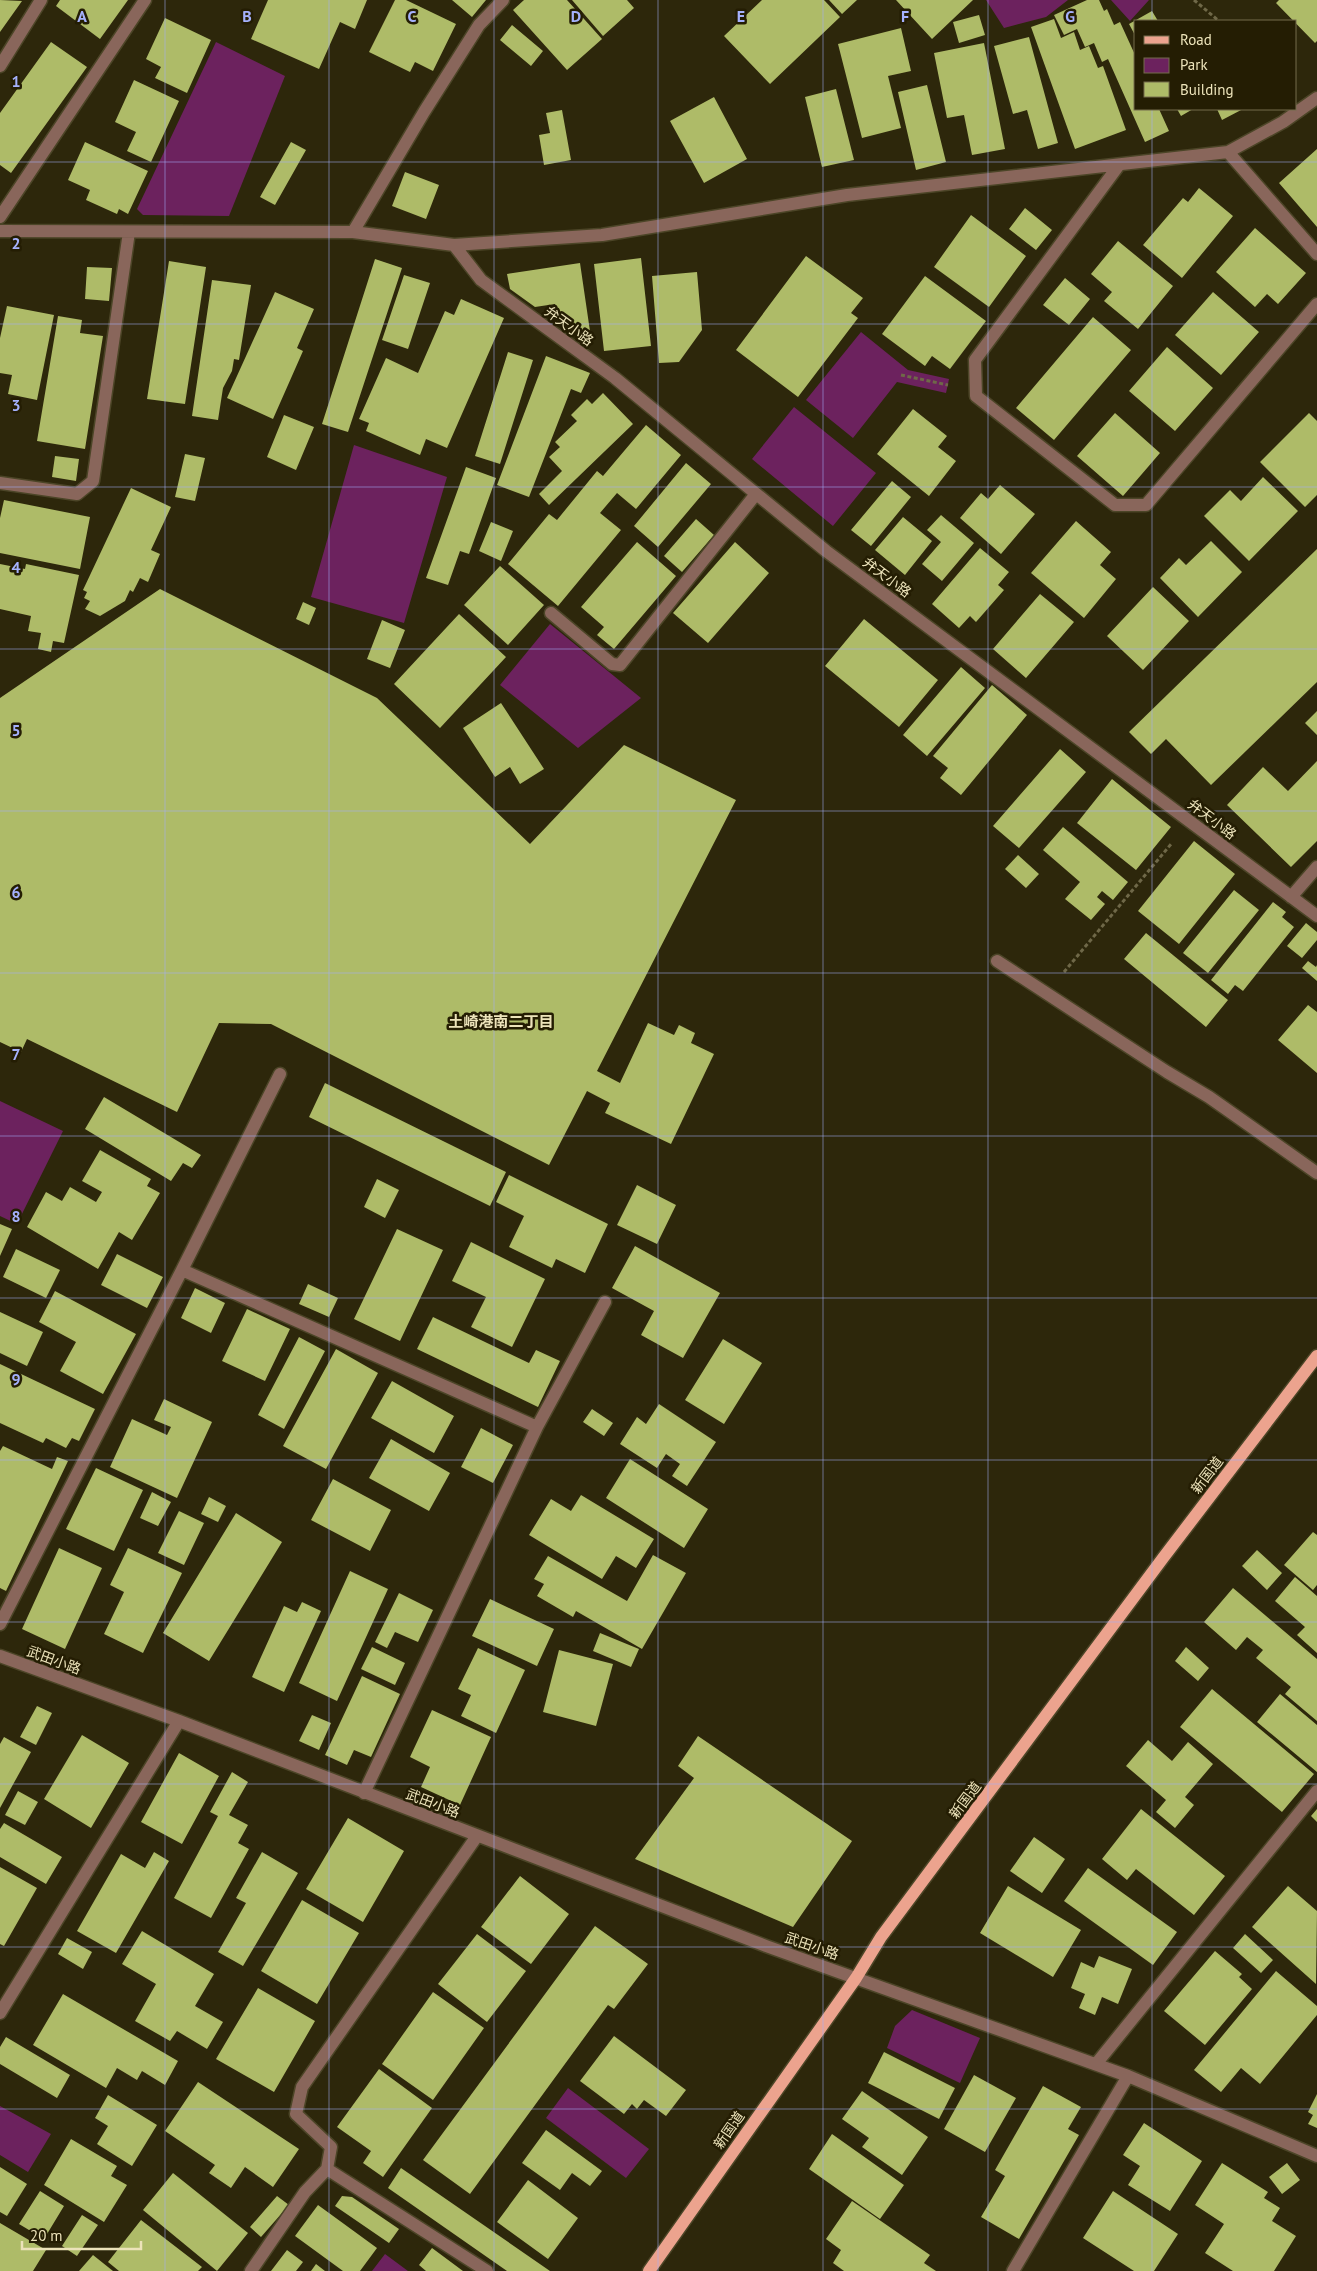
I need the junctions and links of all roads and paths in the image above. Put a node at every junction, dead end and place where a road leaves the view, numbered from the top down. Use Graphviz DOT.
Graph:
graph roads {
  1 [pos="41,0"];
  2 [pos="145,0"];
  3 [pos="503,0"];
  4 [pos="1194,0"];
  5 [pos="1218,20"];
  6 [pos="0,66"];
  7 [pos="1317,98"];
  8 [pos="1228,152"];
  9 [pos="1119,165"];
  10 [pos="0,217"];
  11 [pos="0,231"];
  12 [pos="129,232"];
  13 [pos="353,232"];
  14 [pos="454,245"];
  15 [pos="1317,254"];
  16 [pos="1317,304"];
  17 [pos="901,375"];
  18 [pos="976,391"];
  19 [pos="0,483"];
  20 [pos="756,494"];
  21 [pos="551,613"];
  22 [pos="1190,821"];
  23 [pos="1317,867"];
  24 [pos="1291,897"];
  25 [pos="1317,916"];
  26 [pos="997,960"];
  27 [pos="1046,994"];
  28 [pos="280,1074"];
  29 [pos="1317,1173"];
  30 [pos="182,1270"];
  31 [pos="605,1302"];
  32 [pos="1317,1356"];
  33 [pos="537,1427"];
  34 [pos="0,1624"];
  35 [pos="0,1656"];
  36 [pos="179,1721"];
  37 [pos="1317,1791"];
  38 [pos="364,1793"];
  39 [pos="477,1836"];
  40 [pos="856,1978"];
  41 [pos="0,2012"];
  42 [pos="1096,2064"];
  43 [pos="1128,2076"];
  44 [pos="1317,2156"];
  45 [pos="327,2170"];
  46 [pos="252,2271"];
  47 [pos="487,2271"];
  48 [pos="649,2271"];
  49 [pos="1013,2271"];
  1 -- 6 [label="street"];
  2 -- 10 [label="street"];
  3 -- 13 [label="street"];
  4 -- 5 [label="path"];
  7 -- 8 [label="street"];
  8 -- 9 [label="street"];
  8 -- 15 [label="street"];
  9 -- 14 [label="street"];
  9 -- 18 [label="street"];
  11 -- 12 [label="street"];
  12 -- 13 [label="street"];
  12 -- 19 [label="street"];
  13 -- 14 [label="street"];
  14 -- 20 [label="street, 弁天小路"];
  16 -- 18 [label="street"];
  17 -- 18 [label="path"];
  20 -- 21 [label="street"];
  20 -- 22 [label="street, 弁天小路"];
  22 -- 24 [label="street, 弁天小路"];
  22 -- 27 [label="path"];
  23 -- 24 [label="street"];
  24 -- 25 [label="street, 弁天小路"];
  26 -- 27 [label="street"];
  27 -- 29 [label="street"];
  28 -- 30 [label="street"];
  30 -- 33 [label="street"];
  30 -- 34 [label="street"];
  31 -- 33 [label="street"];
  32 -- 40 [label="main road, 新国道"];
  33 -- 38 [label="street"];
  35 -- 36 [label="street, 武田小路"];
  36 -- 38 [label="street, 武田小路"];
  36 -- 41 [label="street"];
  37 -- 42 [label="street"];
  38 -- 39 [label="street, 武田小路"];
  39 -- 40 [label="street, 武田小路"];
  39 -- 45 [label="street"];
  40 -- 42 [label="street, 武田小路"];
  40 -- 48 [label="main road, 新国道"];
  42 -- 43 [label="street, 武田小路"];
  43 -- 44 [label="street, 武田小路"];
  43 -- 49 [label="street"];
  45 -- 46 [label="street"];
  45 -- 47 [label="street"];
}
